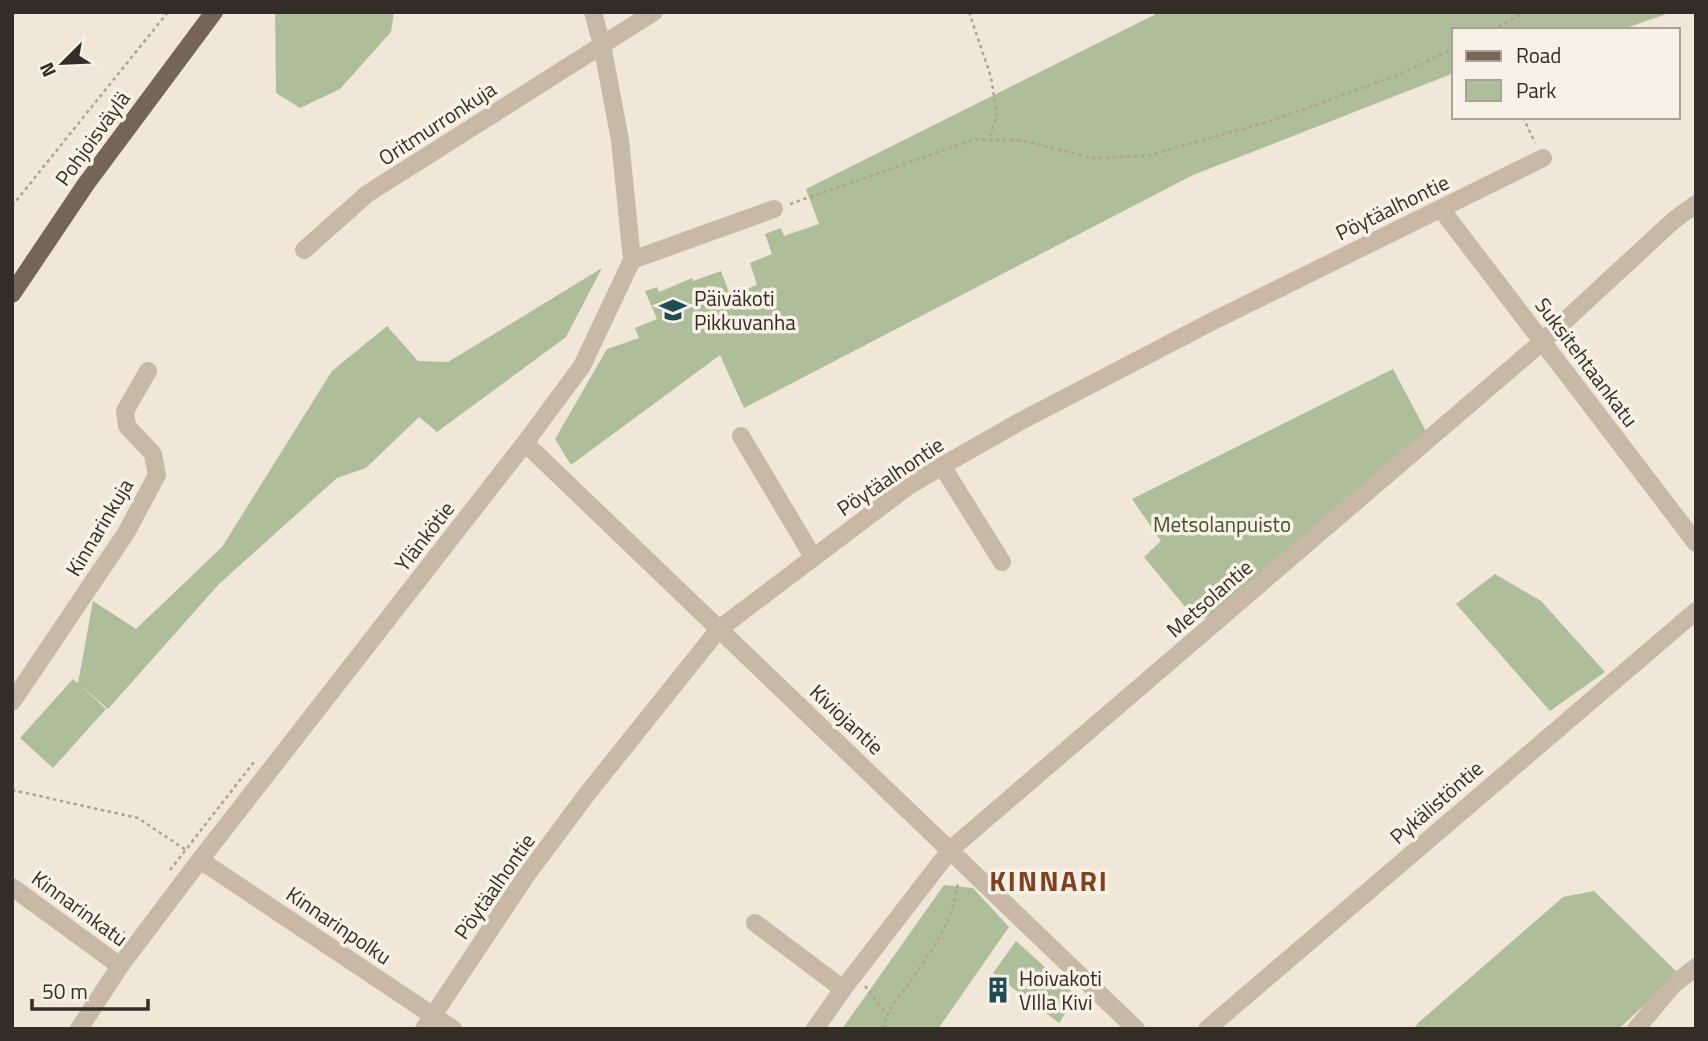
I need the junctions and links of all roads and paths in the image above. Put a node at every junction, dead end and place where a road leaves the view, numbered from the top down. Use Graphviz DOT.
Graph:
graph roads {
  1 [pos="168,12"];
  2 [pos="214,12"];
  3 [pos="593,12"];
  4 [pos="654,12"];
  5 [pos="969,12"];
  6 [pos="1525,12"];
  7 [pos="1496,28"];
  8 [pos="602,45"];
  9 [pos="1452,49"];
  10 [pos="1524,119"];
  11 [pos="989,139"];
  12 [pos="1543,158"];
  13 [pos="1696,204"];
  14 [pos="12,206"];
  15 [pos="774,209"];
  16 [pos="1441,209"];
  17 [pos="304,250"];
  18 [pos="632,260"];
  19 [pos="12,295"];
  20 [pos="1543,341"];
  21 [pos="148,371"];
  22 [pos="741,436"];
  23 [pos="525,443"];
  24 [pos="942,466"];
  25 [pos="1696,543"];
  26 [pos="813,557"];
  27 [pos="1002,562"];
  28 [pos="1696,611"];
  29 [pos="719,629"];
  30 [pos="12,702"];
  31 [pos="257,757"];
  32 [pos="12,790"];
  33 [pos="185,849"];
  34 [pos="958,856"];
  35 [pos="200,860"];
  36 [pos="12,887"];
  37 [pos="755,923"];
  38 [pos="120,966"];
  39 [pos="1696,967"];
  40 [pos="864,985"];
  41 [pos="843,989"];
  42 [pos="886,1014"];
  43 [pos="429,1022"];
  44 [pos="79,1029"];
  45 [pos="453,1029"];
  46 [pos="815,1029"];
  47 [pos="883,1029"];
  48 [pos="1136,1029"];
  49 [pos="1207,1029"];
  50 [pos="1636,1029"];
  1 -- 14 [label="path"];
  2 -- 19 [label="main road, Pohjoisväylä"];
  3 -- 8 [label="street"];
  4 -- 8 [label="street, Oritmurronkuja"];
  5 -- 11 [label="path"];
  6 -- 7 [label="path"];
  8 -- 17 [label="street, Oritmurronkuja"];
  8 -- 18 [label="street"];
  9 -- 11 [label="path"];
  10 -- 12 [label="path"];
  11 -- 15 [label="path"];
  12 -- 16 [label="street, Pöytäalhontie"];
  13 -- 20 [label="street, Metsolantie"];
  15 -- 18 [label="street"];
  16 -- 20 [label="street, Suksitehtaankatu"];
  16 -- 24 [label="street, Pöytäalhontie"];
  18 -- 23 [label="street, Ylänkötie"];
  20 -- 25 [label="street, Suksitehtaankatu"];
  20 -- 34 [label="street, Metsolantie"];
  21 -- 30 [label="street, Kinnarinkuja"];
  22 -- 26 [label="street"];
  23 -- 29 [label="street, Kiviojantie"];
  23 -- 35 [label="street, Ylänkötie"];
  24 -- 26 [label="street, Pöytäalhontie"];
  24 -- 27 [label="street"];
  26 -- 29 [label="street, Pöytäalhontie"];
  28 -- 49 [label="street, Pykälistöntie"];
  29 -- 34 [label="street, Kiviojantie"];
  29 -- 43 [label="street, Pöytäalhontie"];
  31 -- 33 [label="path"];
  32 -- 33 [label="path"];
  33 -- 35 [label="path"];
  34 -- 41 [label="street, Metsolantie"];
  34 -- 42 [label="path"];
  34 -- 48 [label="street, Kiviojantie"];
  35 -- 38 [label="street, Ylänkötie"];
  35 -- 43 [label="street, Kinnarinpolku"];
  36 -- 38 [label="street, Kinnarinkatu"];
  37 -- 41 [label="street"];
  38 -- 44 [label="street, Ylänkötie"];
  39 -- 50 [label="street"];
  40 -- 42 [label="path"];
  41 -- 46 [label="street, Metsolantie"];
  42 -- 47 [label="path"];
  43 -- 45 [label="street, Kinnarinpolku"];
}
